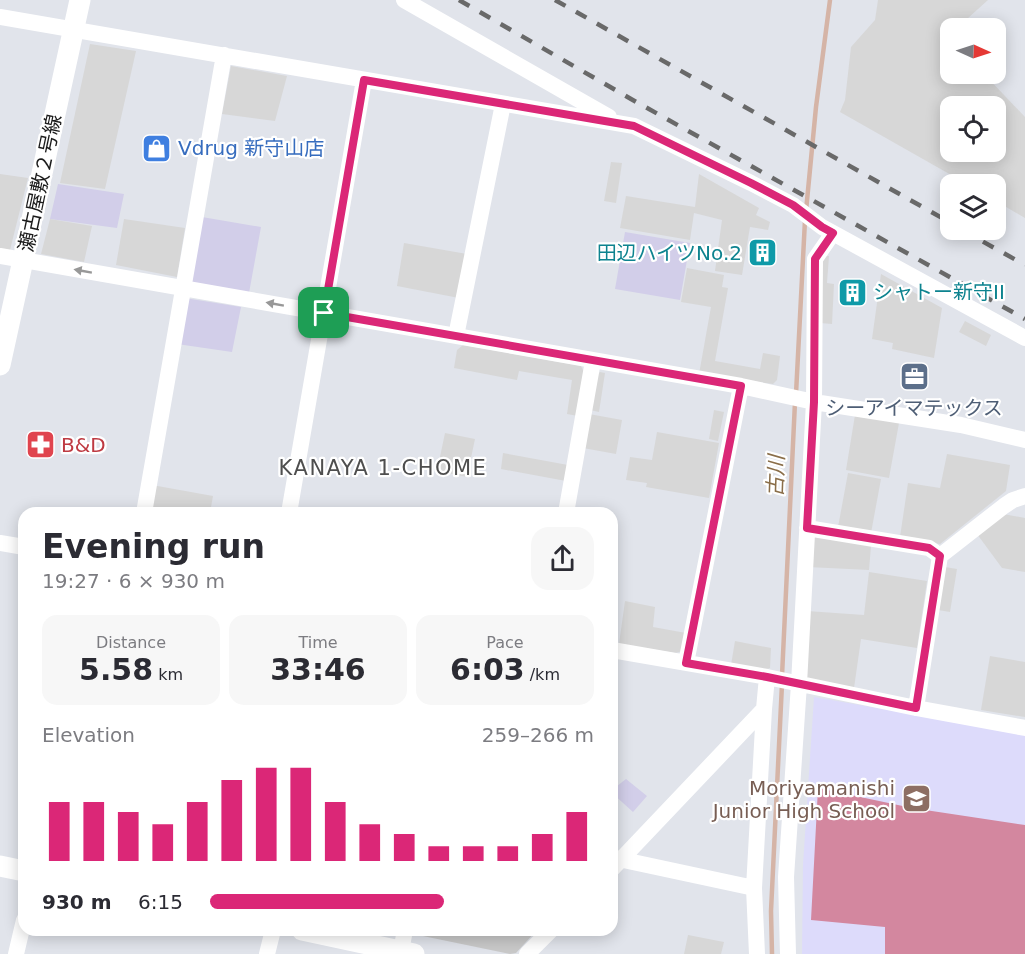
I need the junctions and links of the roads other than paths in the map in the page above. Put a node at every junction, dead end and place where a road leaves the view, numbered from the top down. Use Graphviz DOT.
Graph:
graph roads {
  1 [pos="80,0"];
  2 [pos="404,0"];
  3 [pos="0,17"];
  4 [pos="73,29"];
  5 [pos="224,56"];
  6 [pos="364,80"];
  7 [pos="503,104"];
  8 [pos="621,124"];
  9 [pos="827,230"];
  10 [pos="0,256"];
  11 [pos="23,260"];
  12 [pos="183,288"];
  13 [pos="324,313"];
  14 [pos="456,336"];
  15 [pos="1025,338"];
  16 [pos="593,361"];
  17 [pos="0,365"];
  18 [pos="741,386"];
  19 [pos="814,402"];
  20 [pos="1025,440"];
  21 [pos="1025,496"];
  22 [pos="145,507"];
  23 [pos="290,507"];
  24 [pos="567,507"];
  25 [pos="807,528"];
  26 [pos="0,543"];
  27 [pos="18,546"];
  28 [pos="940,556"];
  29 [pos="618,651"];
  30 [pos="686,663"];
  31 [pos="767,677"];
  32 [pos="800,684"];
  33 [pos="916,708"];
  34 [pos="764,709"];
  35 [pos="1025,728"];
  36 [pos="618,859"];
  37 [pos="618,863"];
  38 [pos="0,866"];
  39 [pos="18,870"];
  40 [pos="754,888"];
  41 [pos="20,936"];
  42 [pos="272,936"];
  43 [pos="330,936"];
  44 [pos="406,936"];
  45 [pos="545,936"];
  46 [pos="408,953"];
  47 [pos="16,954"];
  48 [pos="267,954"];
  49 [pos="527,954"];
  50 [pos="758,954"];
  51 [pos="788,954"];
  1 -- 4 [label="street, 瀬古屋敷２号線"];
  2 -- 8 [label="street"];
  3 -- 4 [label="street"];
  4 -- 5 [label="street"];
  4 -- 11 [label="street, 瀬古屋敷２号線"];
  5 -- 6 [label="street"];
  5 -- 12 [label="street"];
  6 -- 7 [label="street"];
  6 -- 13 [label="street"];
  7 -- 8 [label="street"];
  7 -- 14 [label="street"];
  8 -- 9 [label="street"];
  9 -- 15 [label="street"];
  9 -- 19 [label="street"];
  10 -- 11 [label="street"];
  12 -- 11 [label="street, one-way"];
  11 -- 17 [label="street, 瀬古屋敷２号線"];
  13 -- 12 [label="street, one-way"];
  12 -- 22 [label="street"];
  13 -- 14 [label="street"];
  13 -- 23 [label="street"];
  14 -- 16 [label="street"];
  16 -- 18 [label="street"];
  16 -- 24 [label="street"];
  18 -- 19 [label="street"];
  18 -- 30 [label="street"];
  19 -- 20 [label="street"];
  19 -- 25 [label="street"];
  21 -- 28 [label="street"];
  25 -- 28 [label="street"];
  25 -- 32 [label="street"];
  26 -- 27 [label="street"];
  28 -- 33 [label="street"];
  29 -- 30 [label="street"];
  30 -- 31 [label="street"];
  31 -- 32 [label="street"];
  31 -- 34 [label="street"];
  32 -- 33 [label="street"];
  32 -- 51 [label="street"];
  33 -- 35 [label="street"];
  34 -- 36 [label="street"];
  34 -- 40 [label="street"];
  37 -- 40 [label="street"];
  38 -- 39 [label="street"];
  40 -- 50 [label="street"];
  41 -- 47 [label="street"];
  42 -- 48 [label="street"];
  43 -- 46 [label="street"];
  44 -- 46 [label="street"];
  45 -- 49 [label="street"];
}
